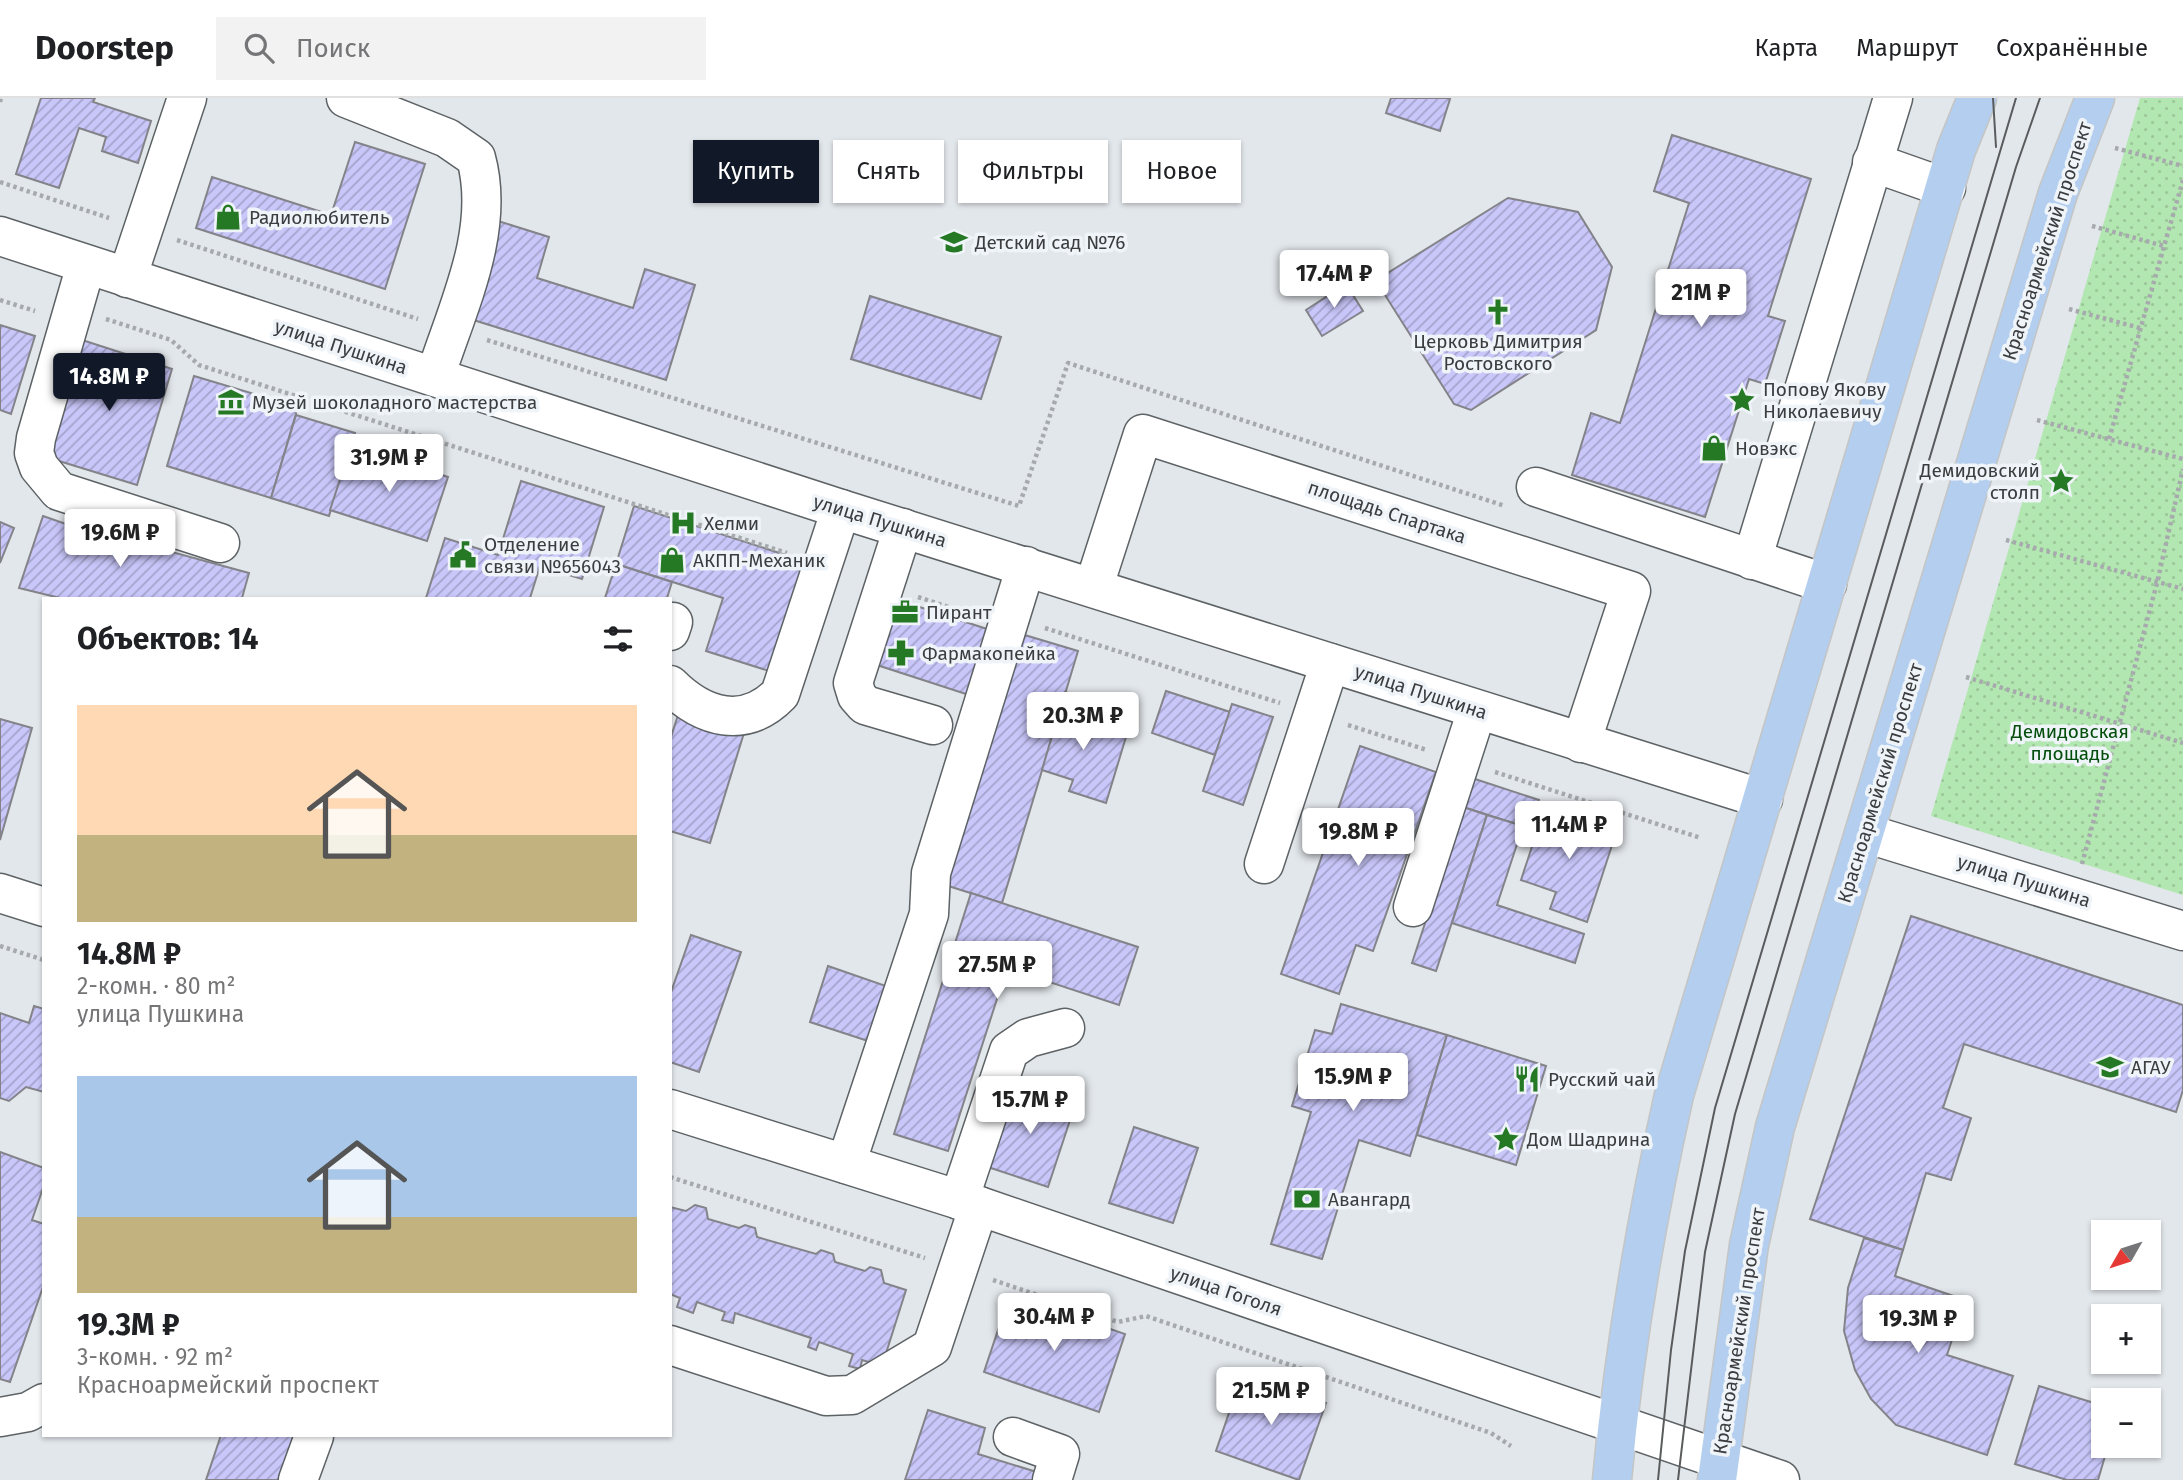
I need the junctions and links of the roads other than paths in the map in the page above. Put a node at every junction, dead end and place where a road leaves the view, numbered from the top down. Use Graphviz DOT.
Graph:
graph roads {
  1 [pos="187,98"];
  2 [pos="346,98"];
  3 [pos="1893,98"];
  4 [pos="1977,98"];
  5 [pos="2095,98"];
  6 [pos="1872,162"];
  7 [pos="1946,188"];
  8 [pos="0,236"];
  9 [pos="86,265"];
  10 [pos="127,278"];
  11 [pos="435,377"];
  12 [pos="1536,487"];
  13 [pos="841,509"];
  14 [pos="903,528"];
  15 [pos="220,543"];
  16 [pos="1752,560"];
  17 [pos="1026,566"];
  18 [pos="1826,584"];
  19 [pos="1094,586"];
  20 [pos="1330,663"];
  21 [pos="672,687"];
  22 [pos="1477,710"];
  23 [pos="933,725"];
  24 [pos="1581,743"];
  25 [pos="1763,799"];
  26 [pos="1865,833"];
  27 [pos="1264,863"];
  28 [pos="0,893"];
  29 [pos="42,906"];
  30 [pos="1413,907"];
  31 [pos="2183,931"];
  32 [pos="1065,1028"];
  33 [pos="672,1110"];
  34 [pos="846,1164"];
  35 [pos="970,1203"];
  36 [pos="672,1346"];
  37 [pos="42,1404"];
  38 [pos="0,1417"];
  39 [pos="1618,1423"];
  40 [pos="314,1437"];
  41 [pos="1013,1437"];
  42 [pos="1718,1469"];
  43 [pos="298,1480"];
  44 [pos="1052,1480"];
  45 [pos="1612,1480"];
  46 [pos="1780,1480"];
  1 -- 10 [label="street"];
  2 -- 11 [label="street"];
  3 -- 6 [label="street"];
  4 -- 7 [label="main road"];
  5 -- 26 [label="main road, Красноармейский проспект"];
  6 -- 7 [label="street"];
  6 -- 16 [label="street"];
  7 -- 18 [label="main road"];
  8 -- 9 [label="street, улица Пушкина"];
  9 -- 10 [label="street, улица Пушкина"];
  9 -- 15 [label="street"];
  10 -- 11 [label="street, улица Пушкина"];
  11 -- 13 [label="street, улица Пушкина"];
  12 -- 16 [label="street"];
  13 -- 14 [label="street, улица Пушкина"];
  13 -- 21 [label="street"];
  14 -- 17 [label="street, улица Пушкина"];
  14 -- 23 [label="street"];
  16 -- 18 [label="street"];
  17 -- 19 [label="street, улица Пушкина"];
  17 -- 34 [label="street"];
  18 -- 25 [label="main road"];
  19 -- 20 [label="street, улица Пушкина"];
  19 -- 24 [label="street, площадь Спартака"];
  20 -- 22 [label="street, улица Пушкина"];
  20 -- 27 [label="street"];
  22 -- 24 [label="street, улица Пушкина"];
  22 -- 30 [label="street"];
  24 -- 25 [label="street, улица Пушкина"];
  25 -- 39 [label="main road"];
  26 -- 31 [label="street, улица Пушкина"];
  26 -- 42 [label="main road, Красноармейский проспект"];
  28 -- 29 [label="street"];
  32 -- 35 [label="street"];
  33 -- 34 [label="street, улица Гоголя"];
  34 -- 35 [label="street, улица Гоголя"];
  35 -- 36 [label="street"];
  35 -- 39 [label="street, улица Гоголя"];
  37 -- 38 [label="street"];
  39 -- 42 [label="street, улица Гоголя"];
  39 -- 45 [label="main road"];
  40 -- 43 [label="street"];
  41 -- 44 [label="street"];
  42 -- 46 [label="street, улица Гоголя"];
}
